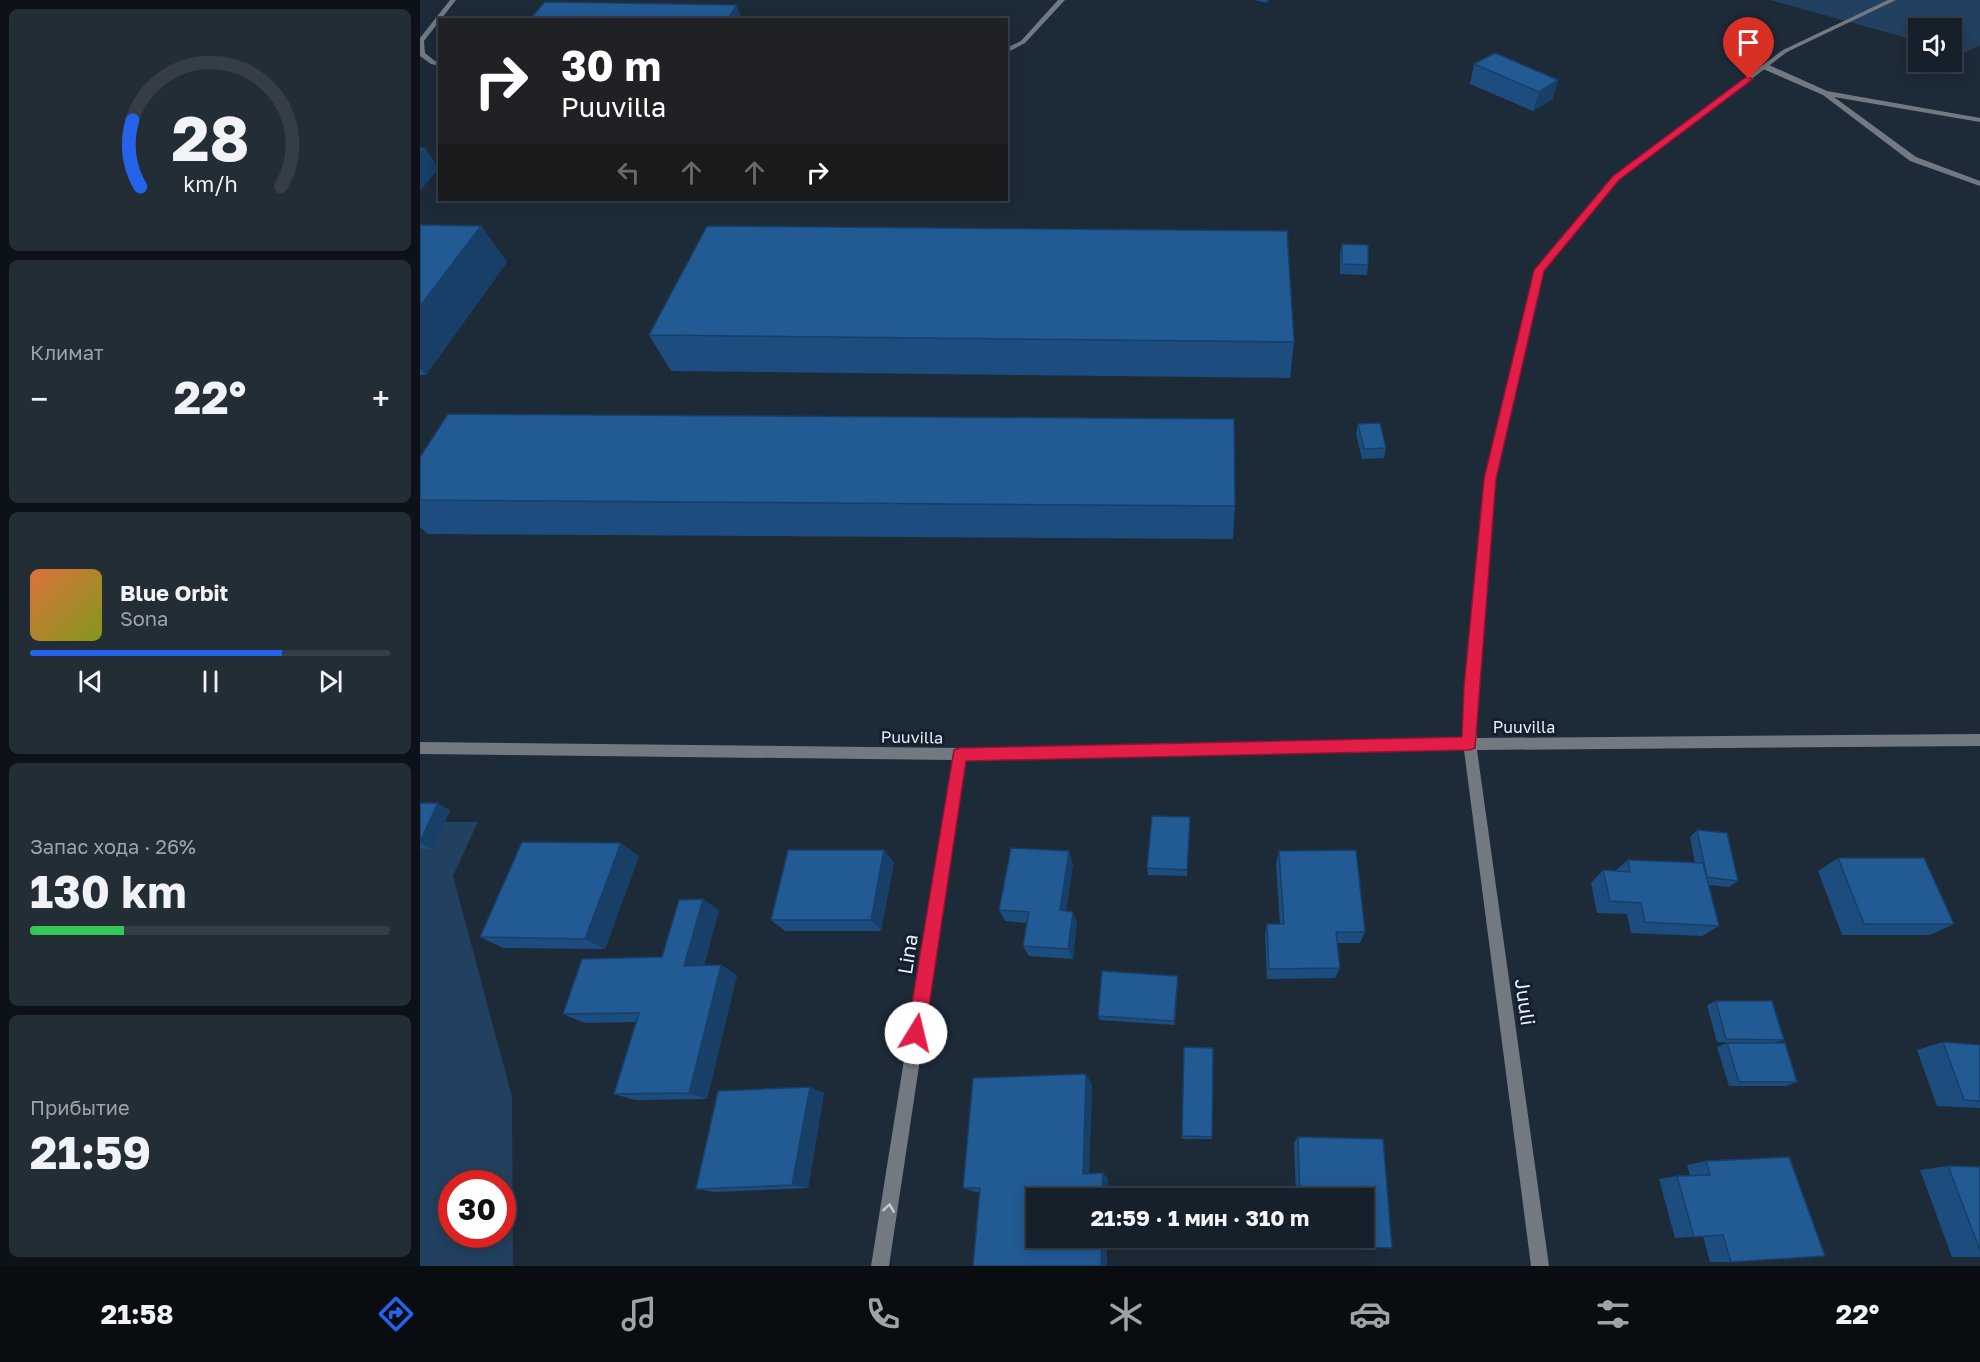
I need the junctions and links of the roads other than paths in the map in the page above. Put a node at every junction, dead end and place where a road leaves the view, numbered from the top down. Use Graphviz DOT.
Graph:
graph roads {
  1 [pos="453,0"];
  2 [pos="1062,0"];
  3 [pos="1893,0"];
  4 [pos="439,18"];
  5 [pos="438,19"];
  6 [pos="1008,50"];
  7 [pos="438,64"];
  8 [pos="1766,67"];
  9 [pos="1825,93"];
  10 [pos="1980,120"];
  11 [pos="1980,184"];
  12 [pos="1980,740"];
  13 [pos="1470,744"];
  14 [pos="420,748"];
  15 [pos="959,754"];
  16 [pos="880,1266"];
  17 [pos="1540,1266"];
  1 -- 4 [label="street"];
  2 -- 6 [label="street"];
  3 -- 8 [label="street, Juuli"];
  5 -- 7 [label="street"];
  8 -- 9 [label="street"];
  8 -- 13 [label="street, Juuli"];
  9 -- 10 [label="street"];
  9 -- 11 [label="street"];
  12 -- 13 [label="street, Puuvilla"];
  13 -- 15 [label="street, Puuvilla"];
  13 -- 17 [label="street, Juuli"];
  14 -- 15 [label="street, Puuvilla"];
  16 -- 15 [label="street, Lina, one-way"];
}
